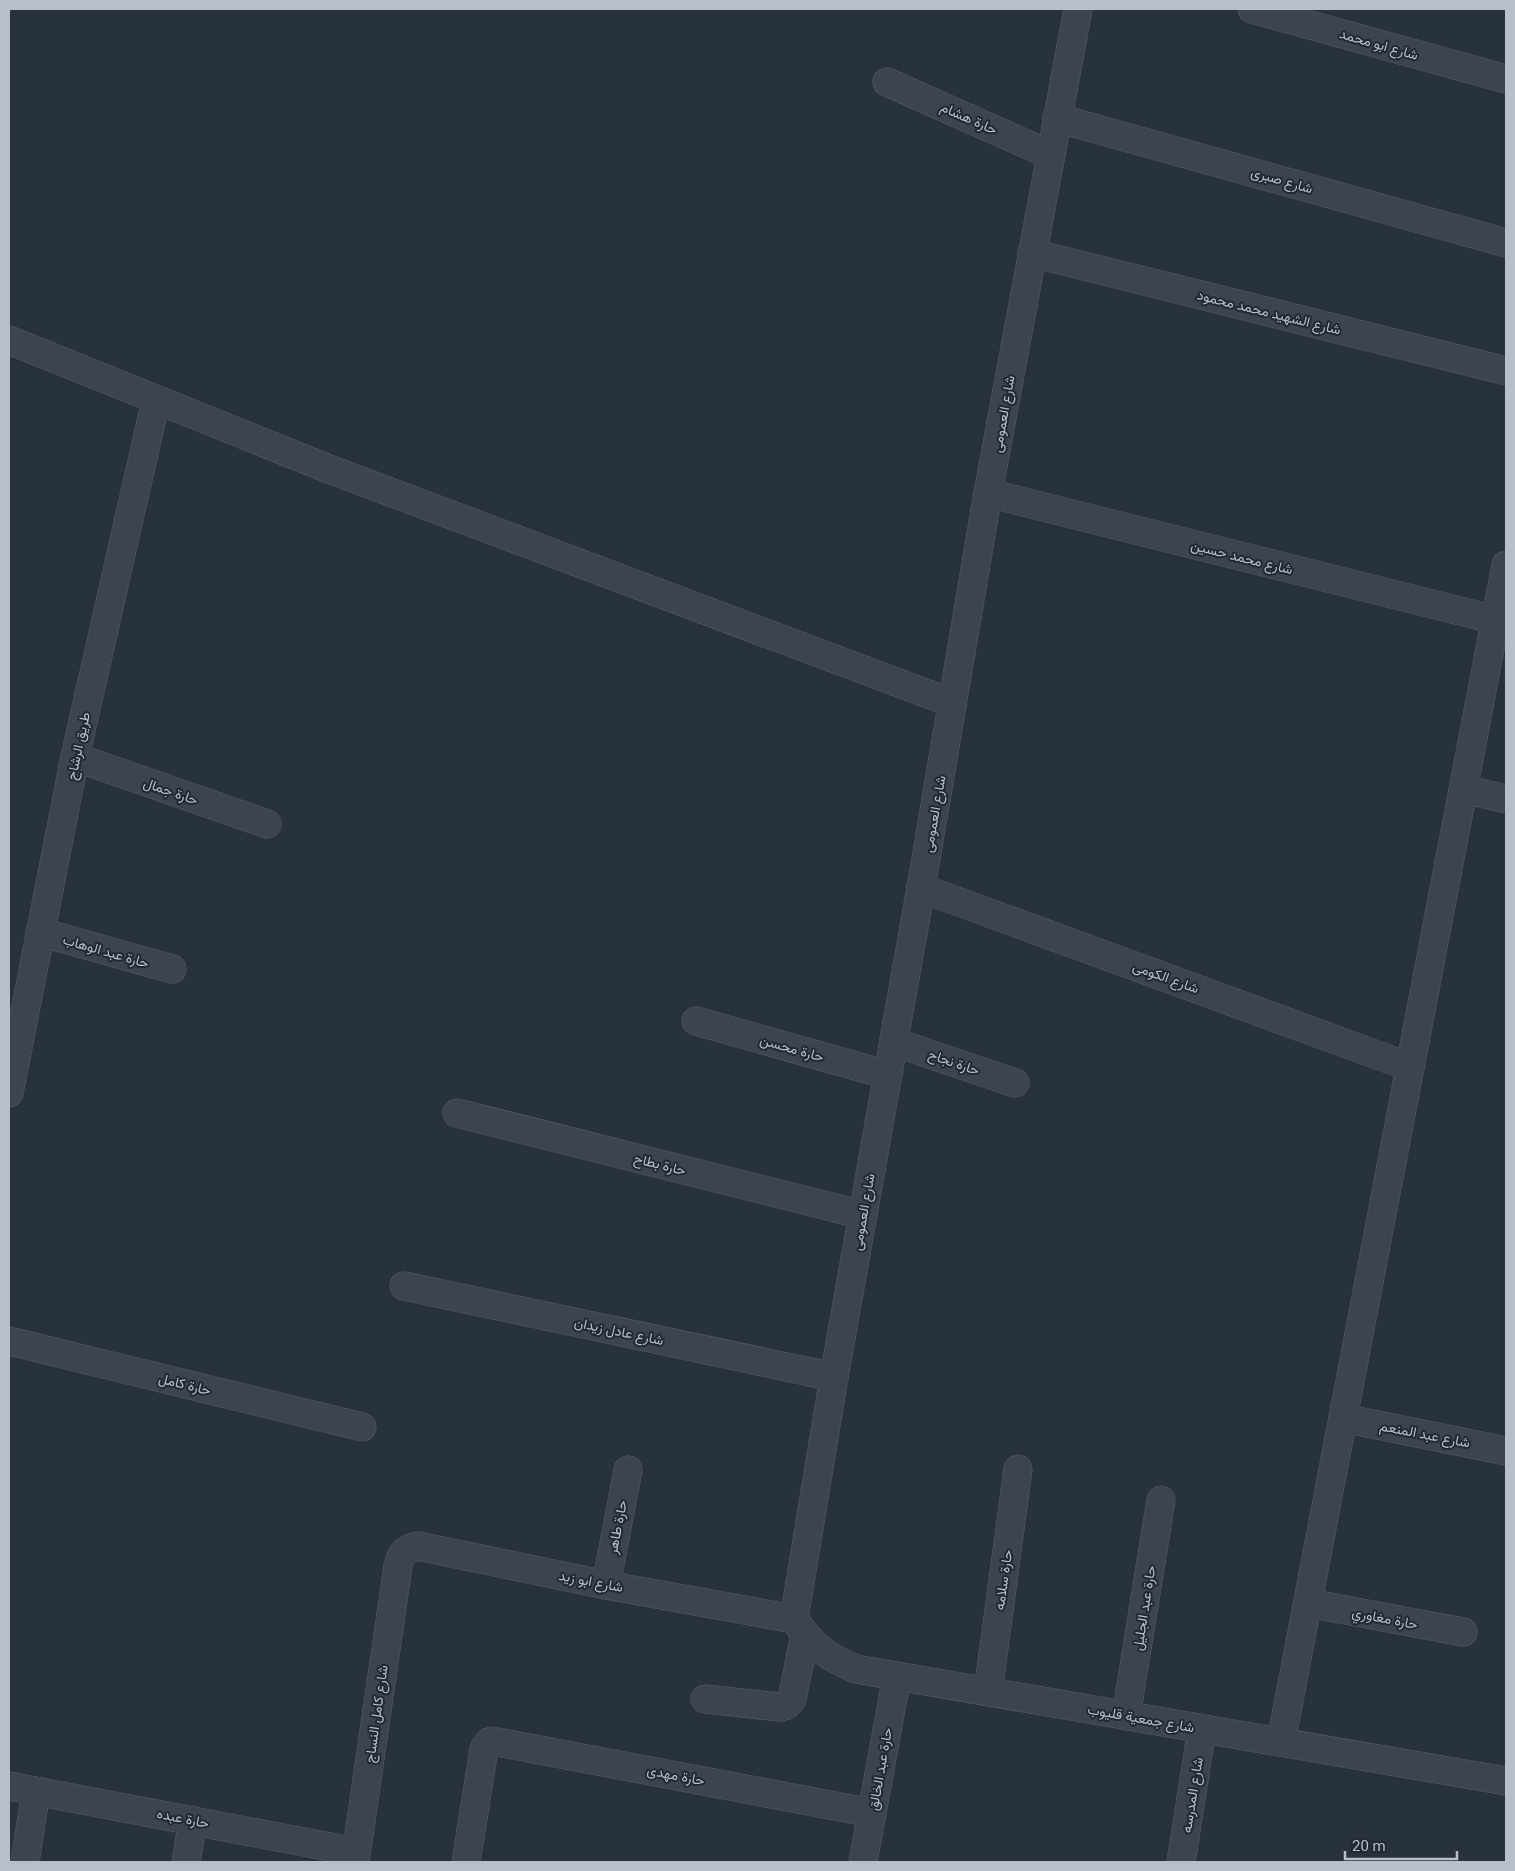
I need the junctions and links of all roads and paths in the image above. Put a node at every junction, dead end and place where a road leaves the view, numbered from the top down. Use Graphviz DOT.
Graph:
graph roads {
  1 [pos="1078,9"];
  2 [pos="1252,9"];
  3 [pos="1506,79"];
  4 [pos="887,82"];
  5 [pos="1057,118"];
  6 [pos="1051,154"];
  7 [pos="1506,243"];
  8 [pos="1032,253"];
  9 [pos="9,340"];
  10 [pos="1506,371"];
  11 [pos="156,400"];
  12 [pos="988,493"];
  13 [pos="1506,565"];
  14 [pos="1496,620"];
  15 [pos="952,704"];
  16 [pos="75,757"];
  17 [pos="1464,789"];
  18 [pos="1506,799"];
  19 [pos="267,824"];
  20 [pos="921,888"];
  21 [pos="40,932"];
  22 [pos="172,969"];
  23 [pos="696,1021"];
  24 [pos="894,1042"];
  25 [pos="1410,1067"];
  26 [pos="888,1075"];
  27 [pos="1015,1083"];
  28 [pos="9,1093"];
  29 [pos="457,1113"];
  30 [pos="862,1216"];
  31 [pos="404,1286"];
  32 [pos="9,1341"];
  33 [pos="834,1377"];
  34 [pos="1343,1418"];
  35 [pos="362,1427"];
  36 [pos="1506,1451"];
  37 [pos="1018,1469"];
  38 [pos="628,1470"];
  39 [pos="1161,1500"];
  40 [pos="398,1566"];
  41 [pos="606,1585"];
  42 [pos="1308,1603"];
  43 [pos="800,1627"];
  44 [pos="1463,1632"];
  45 [pos="897,1676"];
  46 [pos="988,1692"];
  47 [pos="705,1699"];
  48 [pos="1126,1716"];
  49 [pos="1202,1729"];
  50 [pos="1281,1742"];
  51 [pos="1506,1781"];
  52 [pos="9,1786"];
  53 [pos="36,1791"];
  54 [pos="872,1813"];
  55 [pos="194,1820"];
  56 [pos="355,1857"];
  57 [pos="24,1862"];
  58 [pos="186,1862"];
  59 [pos="466,1862"];
  60 [pos="863,1862"];
  61 [pos="1181,1862"];
  1 -- 5 [label="street, شارع العمومى"];
  2 -- 3 [label="street, شارع ابو محمد"];
  4 -- 6 [label="street, حارة هشام"];
  5 -- 6 [label="street, شارع العمومى"];
  5 -- 7 [label="street, شارع صبرى"];
  6 -- 8 [label="street, شارع العمومى"];
  8 -- 10 [label="street, شارع الشهيد محمد محمود"];
  8 -- 12 [label="street, شارع العمومى"];
  9 -- 11 [label="street"];
  11 -- 15 [label="street"];
  11 -- 16 [label="street, طريق الرشاح"];
  12 -- 14 [label="street, شارع محمد حسين"];
  12 -- 15 [label="street, شارع العمومى"];
  13 -- 14 [label="street"];
  14 -- 17 [label="street"];
  15 -- 20 [label="street, شارع العمومى"];
  16 -- 19 [label="street, حارة جمال"];
  16 -- 21 [label="street, طريق الرشاح"];
  17 -- 18 [label="street"];
  17 -- 25 [label="street"];
  20 -- 24 [label="street, شارع العمومى"];
  20 -- 25 [label="street, شارع الكومى"];
  21 -- 22 [label="street, حارة عبد الوهاب"];
  21 -- 28 [label="street, طريق الرشاح"];
  23 -- 26 [label="street, حارة محسن"];
  24 -- 26 [label="street, شارع العمومى"];
  24 -- 27 [label="street, حارة نجاح"];
  25 -- 34 [label="street"];
  26 -- 30 [label="street, شارع العمومى"];
  29 -- 30 [label="street, حارة بطاح"];
  30 -- 33 [label="street, شارع العمومى"];
  31 -- 33 [label="street, شارع عادل زيدان"];
  32 -- 35 [label="street, حارة كامل"];
  33 -- 43 [label="street, شارع العمومى"];
  34 -- 36 [label="street, شارع عبد المنعم"];
  34 -- 42 [label="street"];
  37 -- 46 [label="street, حارة سلامه"];
  38 -- 41 [label="street, حارة طاهر"];
  39 -- 48 [label="street, حارة عبد الجليل"];
  40 -- 41 [label="street, شارع ابو زيد"];
  40 -- 56 [label="street, شارع كامل النساج"];
  41 -- 43 [label="street, شارع ابو زيد"];
  42 -- 44 [label="street, حارة مغاوري"];
  42 -- 50 [label="street"];
  43 -- 45 [label="street, شارع جمعية قليوب"];
  43 -- 47 [label="street, شارع العمومى"];
  45 -- 46 [label="street, شارع جمعية قليوب"];
  45 -- 54 [label="street, حارة عبد الخالق"];
  46 -- 48 [label="street, شارع جمعية قليوب"];
  48 -- 49 [label="street, شارع جمعية قليوب"];
  49 -- 50 [label="street, شارع جمعية قليوب"];
  49 -- 61 [label="street, شارع المدرسه"];
  50 -- 51 [label="street, شارع جمعية قليوب"];
  52 -- 53 [label="street, حارة عبده"];
  53 -- 55 [label="street, حارة عبده"];
  53 -- 57 [label="street"];
  54 -- 59 [label="street, حارة مهدى"];
  54 -- 60 [label="street, حارة عبد الخالق"];
  55 -- 56 [label="street, حارة عبده"];
  55 -- 58 [label="street"];
}
